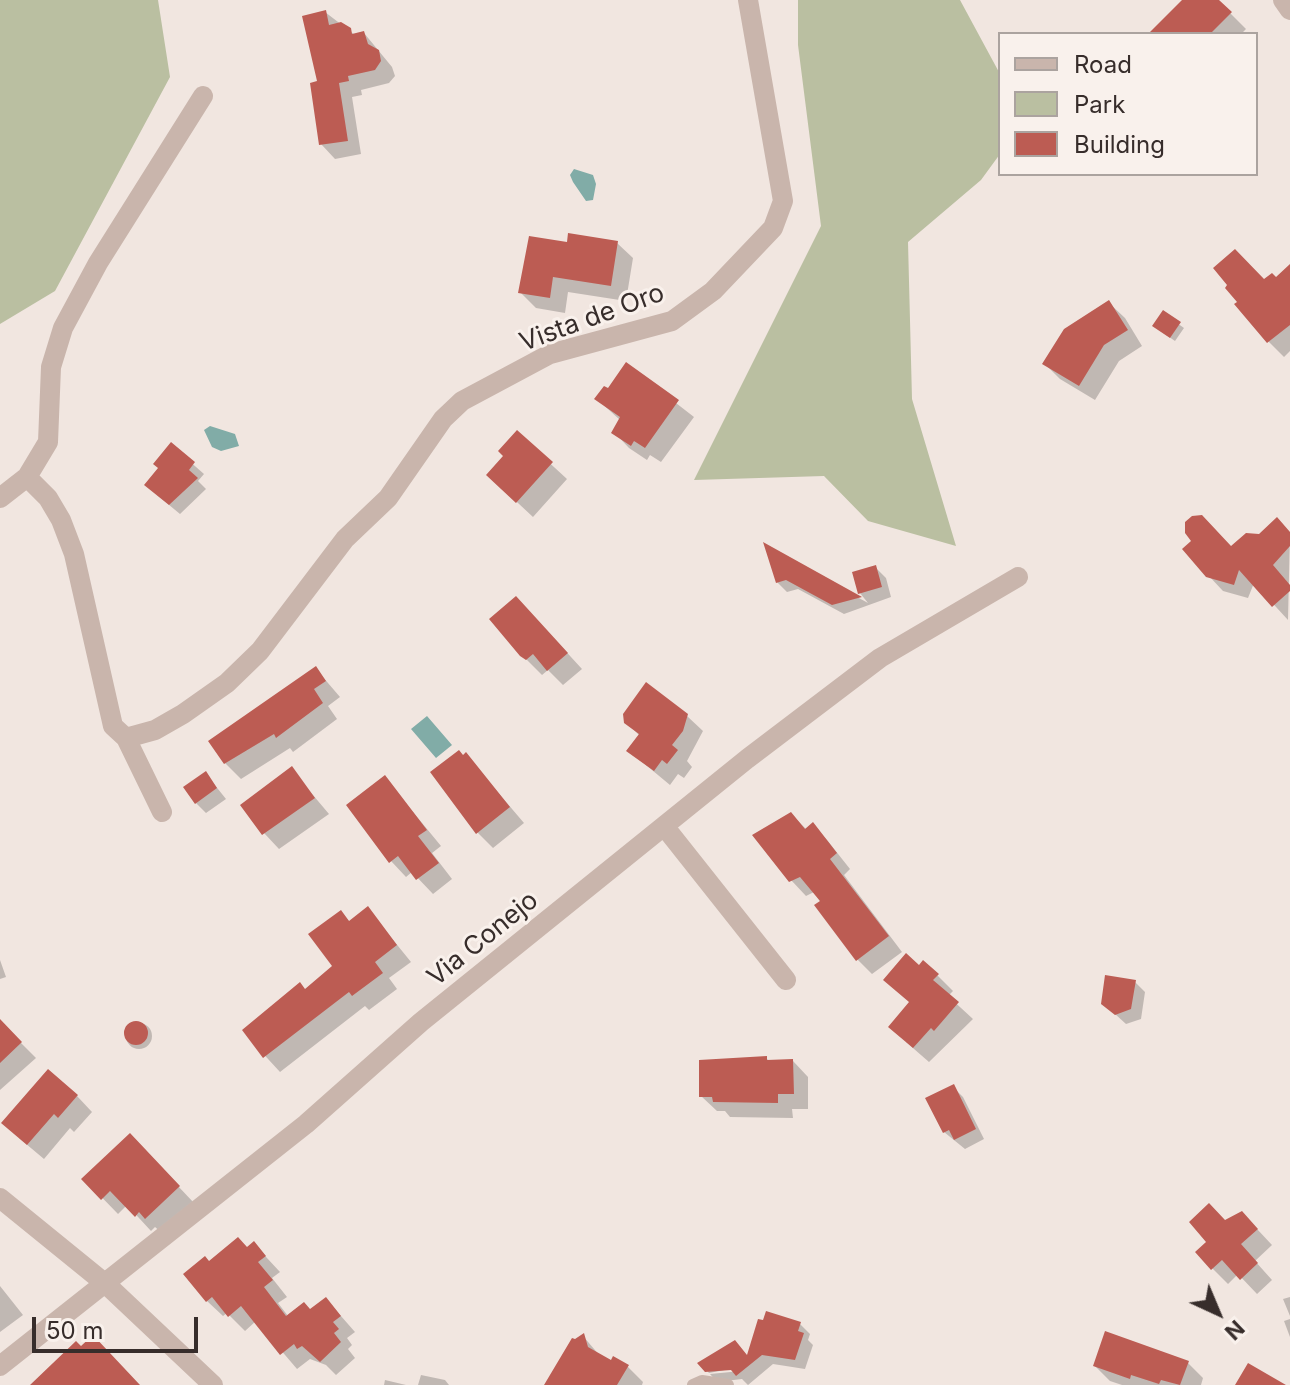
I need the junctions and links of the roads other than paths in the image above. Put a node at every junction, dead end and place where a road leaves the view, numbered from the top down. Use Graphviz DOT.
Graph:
graph roads {
  1 [pos="748,0"];
  2 [pos="1283,0"];
  3 [pos="1290,10"];
  4 [pos="203,96"];
  5 [pos="27,477"];
  6 [pos="0,498"];
  7 [pos="1018,577"];
  8 [pos="126,738"];
  9 [pos="162,812"];
  10 [pos="664,826"];
  11 [pos="786,980"];
  12 [pos="0,1198"];
  13 [pos="107,1285"];
  14 [pos="0,1366"];
  15 [pos="213,1385"];
  16 [pos="693,1385"];
  17 [pos="728,1385"];
  1 -- 8 [label="street, Vista de Oro"];
  2 -- 3 [label="street"];
  4 -- 5 [label="street"];
  5 -- 6 [label="street"];
  5 -- 8 [label="street"];
  7 -- 10 [label="street, Via Conejo"];
  8 -- 9 [label="street"];
  10 -- 11 [label="street"];
  10 -- 13 [label="street, Via Conejo"];
  12 -- 13 [label="street"];
  13 -- 14 [label="street, Via Conejo"];
  13 -- 15 [label="street"];
  16 -- 17 [label="lane"];
}
